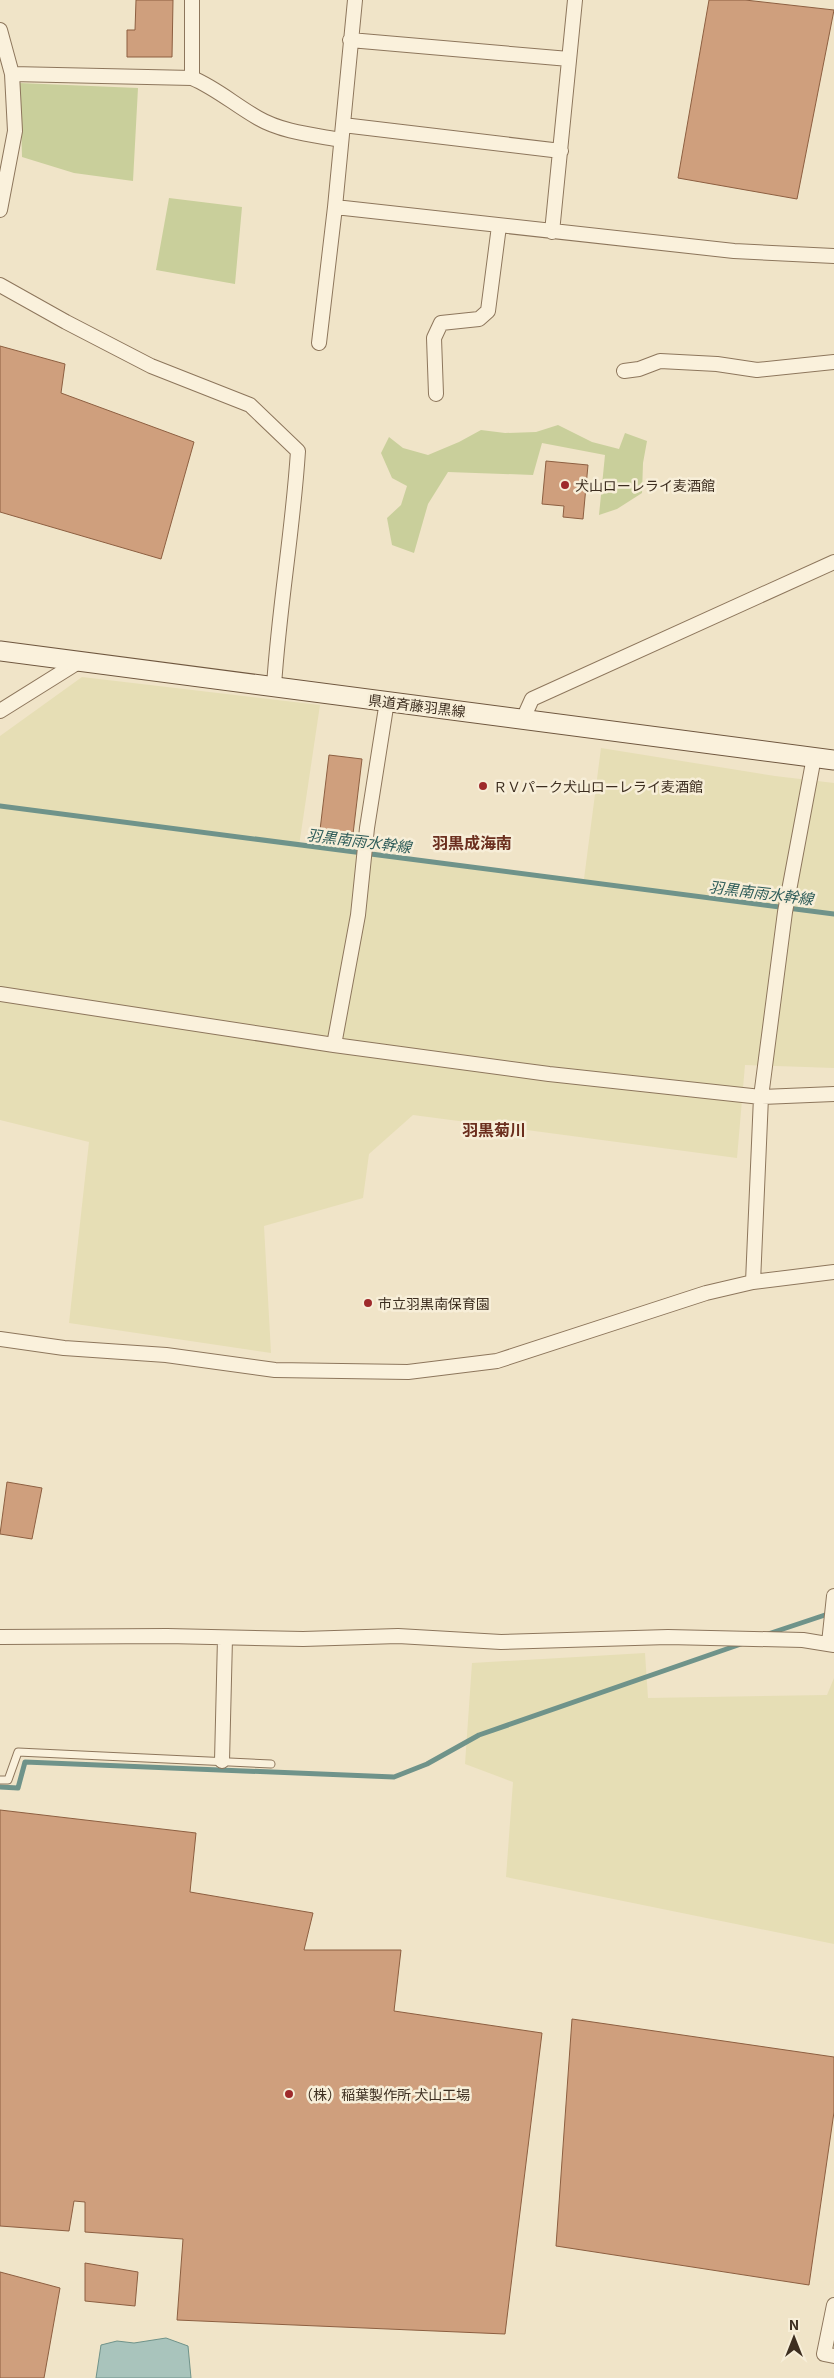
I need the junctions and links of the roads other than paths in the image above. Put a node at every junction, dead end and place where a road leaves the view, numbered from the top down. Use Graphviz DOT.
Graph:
graph roads {
  1 [pos="192,0"];
  2 [pos="355,0"];
  3 [pos="575,0"];
  4 [pos="0,30"];
  5 [pos="350,40"];
  6 [pos="569,59"];
  7 [pos="12,74"];
  8 [pos="192,78"];
  9 [pos="343,125"];
  10 [pos="341,140"];
  11 [pos="561,151"];
  12 [pos="335,207"];
  13 [pos="0,210"];
  14 [pos="499,226"];
  15 [pos="552,232"];
  16 [pos="834,256"];
  17 [pos="0,285"];
  18 [pos="319,344"];
  19 [pos="834,362"];
  20 [pos="624,371"];
  21 [pos="436,394"];
  22 [pos="834,562"];
  23 [pos="0,651"];
  24 [pos="80,661"];
  25 [pos="274,686"];
  26 [pos="388,701"];
  27 [pos="0,712"];
  28 [pos="523,719"];
  29 [pos="814,757"];
  30 [pos="834,760"];
  31 [pos="0,994"];
  32 [pos="334,1045"];
  33 [pos="834,1094"];
  34 [pos="761,1098"];
  35 [pos="834,1272"];
  36 [pos="753,1282"];
  37 [pos="0,1339"];
  38 [pos="834,1596"];
  39 [pos="0,1637"];
  40 [pos="226,1638"];
  41 [pos="832,1644"];
  42 [pos="222,1761"];
  43 [pos="271,1764"];
  44 [pos="0,1780"];
  45 [pos="834,2305"];
  46 [pos="834,2356"];
  1 -- 8 [label="street"];
  2 -- 5 [label="street"];
  3 -- 6 [label="street"];
  4 -- 7 [label="street"];
  5 -- 6 [label="street"];
  5 -- 9 [label="street"];
  6 -- 11 [label="street"];
  7 -- 8 [label="street"];
  7 -- 13 [label="street"];
  8 -- 10 [label="street"];
  9 -- 10 [label="street"];
  9 -- 11 [label="street"];
  10 -- 12 [label="street"];
  11 -- 15 [label="street"];
  12 -- 14 [label="street"];
  12 -- 18 [label="street"];
  14 -- 15 [label="street"];
  14 -- 21 [label="street"];
  15 -- 16 [label="street"];
  17 -- 25 [label="street"];
  19 -- 20 [label="street"];
  22 -- 28 [label="street"];
  23 -- 24 [label="main road, 県道斉藤羽黒線"];
  24 -- 25 [label="main road, 県道斉藤羽黒線"];
  24 -- 27 [label="street"];
  25 -- 26 [label="main road, 県道斉藤羽黒線"];
  26 -- 28 [label="main road, 県道斉藤羽黒線"];
  26 -- 32 [label="street"];
  28 -- 29 [label="main road, 県道斉藤羽黒線"];
  29 -- 30 [label="main road, 県道斉藤羽黒線"];
  29 -- 34 [label="street"];
  31 -- 32 [label="street"];
  32 -- 34 [label="street"];
  33 -- 34 [label="street"];
  34 -- 36 [label="street"];
  35 -- 36 [label="street"];
  36 -- 37 [label="street"];
  38 -- 41 [label="street"];
  39 -- 40 [label="street"];
  40 -- 41 [label="street"];
  40 -- 42 [label="street"];
  42 -- 43 [label="lane"];
  42 -- 44 [label="lane"];
  45 -- 46 [label="street"];
}
